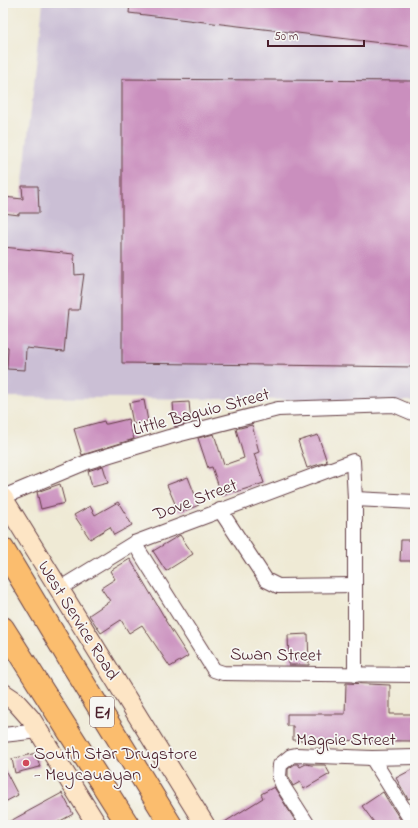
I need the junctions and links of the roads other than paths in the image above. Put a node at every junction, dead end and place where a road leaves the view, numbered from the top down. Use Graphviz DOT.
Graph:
graph roads {
  1 [pos="415,414"];
  2 [pos="3,497"];
  3 [pos="355,499"];
  4 [pos="415,502"];
  5 [pos="220,510"];
  6 [pos="134,543"];
  7 [pos="3,549"];
  8 [pos="355,585"];
  9 [pos="59,589"];
  10 [pos="3,628"];
  11 [pos="3,642"];
  12 [pos="26,664"];
  13 [pos="355,675"];
  14 [pos="415,676"];
  15 [pos="3,693"];
  16 [pos="39,731"];
  17 [pos="3,735"];
  18 [pos="415,757"];
  19 [pos="372,758"];
  20 [pos="97,825"];
  21 [pos="128,825"];
  22 [pos="172,825"];
  23 [pos="205,825"];
  24 [pos="308,825"];
  25 [pos="414,825"];
  1 -- 2 [label="street, Little Baguio Street"];
  2 -- 9 [label="street, West Service Road"];
  3 -- 4 [label="street"];
  3 -- 5 [label="street, Dove Street"];
  3 -- 8 [label="street"];
  5 -- 6 [label="street, Dove Street"];
  5 -- 8 [label="street"];
  6 -- 9 [label="street, Dove Street"];
  6 -- 13 [label="street, Swan Street"];
  7 -- 22 [label="highway, E1"];
  8 -- 13 [label="street"];
  9 -- 23 [label="street, West Service Road"];
  10 -- 12 [label="highway, E1"];
  11 -- 12 [label="highway"];
  12 -- 21 [label="highway, E1"];
  13 -- 14 [label="street, Swan Street"];
  15 -- 16 [label="street"];
  16 -- 17 [label="street"];
  16 -- 20 [label="street"];
  18 -- 19 [label="street, Magpie Street"];
  19 -- 24 [label="street, Magpie Street"];
  19 -- 25 [label="street"];
}
